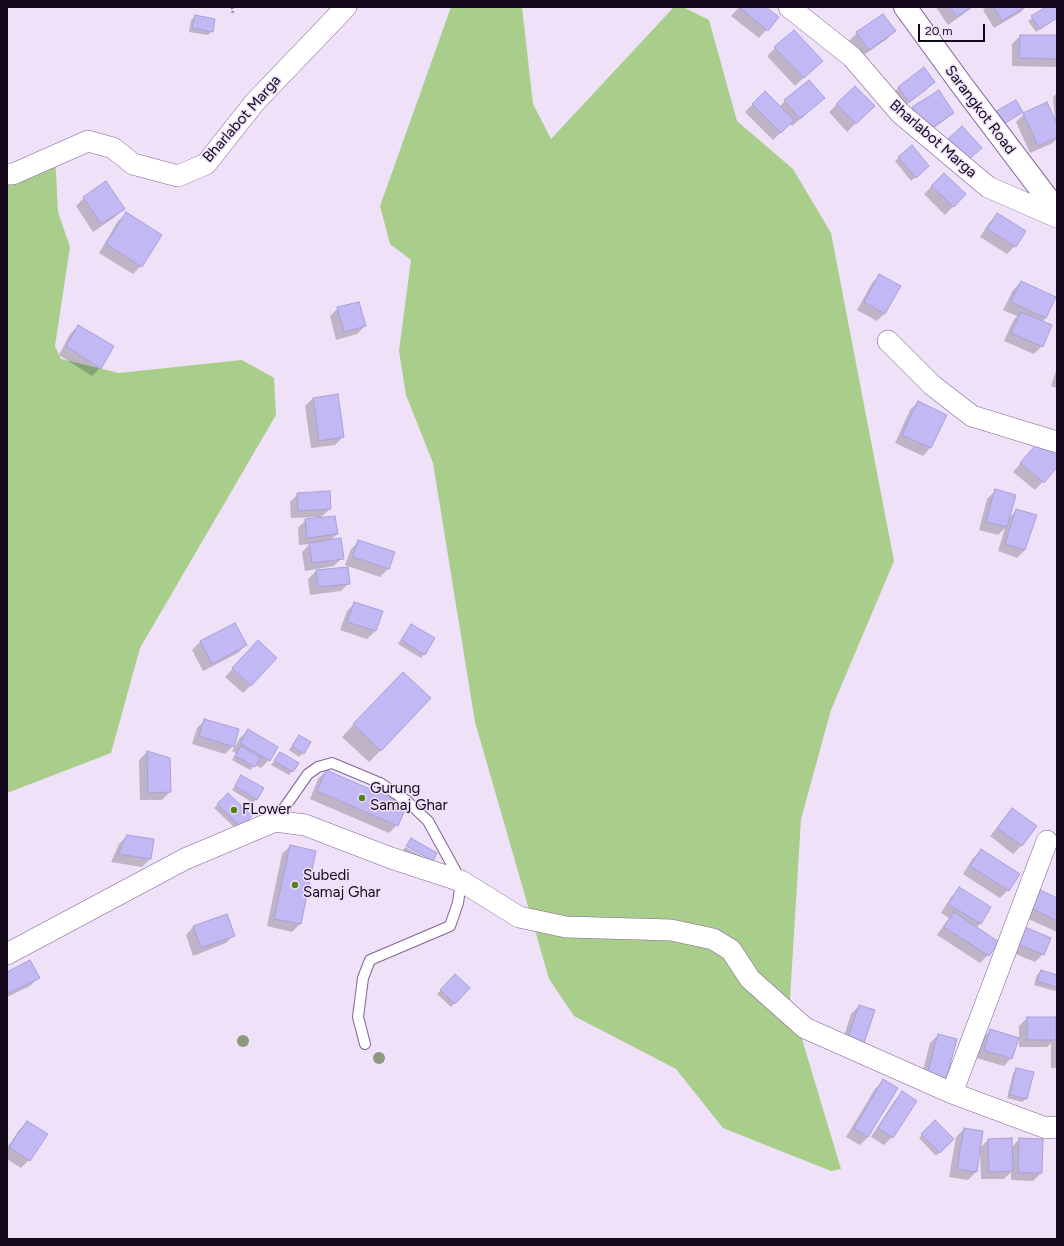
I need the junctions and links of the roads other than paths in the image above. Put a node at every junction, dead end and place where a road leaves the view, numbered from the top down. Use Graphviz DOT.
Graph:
graph roads {
  1 [pos="346,7"];
  2 [pos="789,7"];
  3 [pos="905,7"];
  4 [pos="7,174"];
  5 [pos="1057,211"];
  6 [pos="1057,217"];
  7 [pos="888,341"];
  8 [pos="1057,442"];
  9 [pos="275,822"];
  10 [pos="1048,842"];
  11 [pos="461,881"];
  12 [pos="7,954"];
  13 [pos="365,1044"];
  14 [pos="952,1094"];
  15 [pos="1057,1127"];
  1 -- 4 [label="street, Bharlabot Marga"];
  2 -- 6 [label="street, Bharlabot Marga"];
  3 -- 5 [label="street, Sarangkot Road"];
  7 -- 8 [label="street"];
  9 -- 11 [label="street"];
  9 -- 11 [label="lane"];
  9 -- 12 [label="street"];
  10 -- 14 [label="street"];
  11 -- 13 [label="lane"];
  11 -- 14 [label="street"];
  14 -- 15 [label="street"];
}
